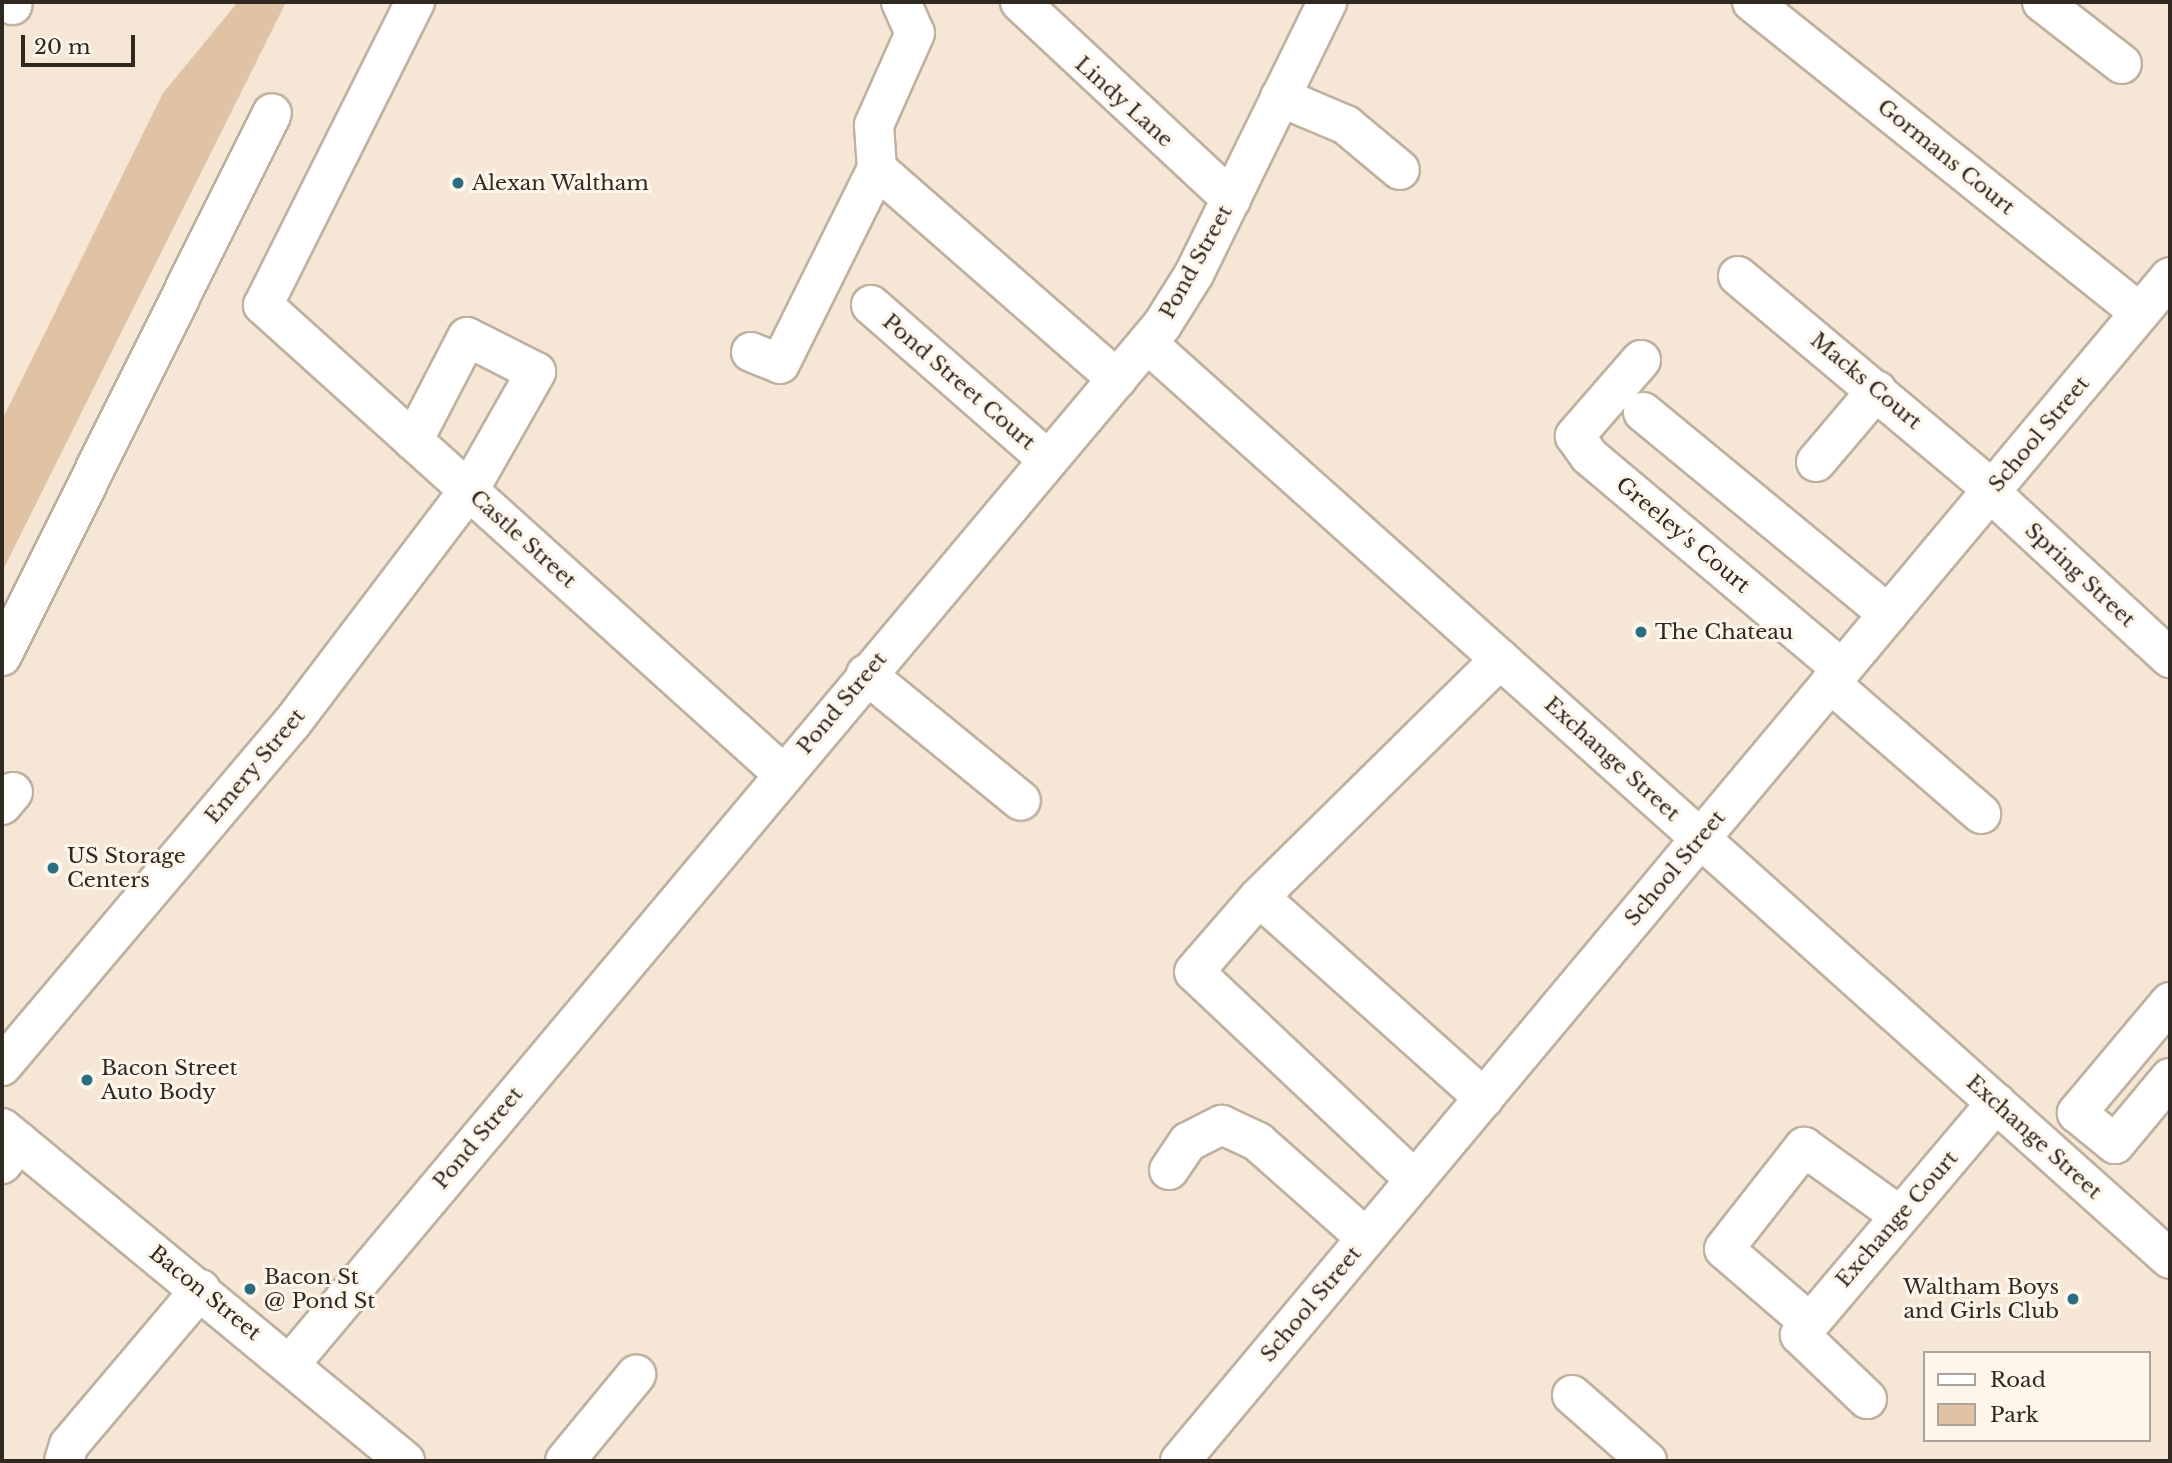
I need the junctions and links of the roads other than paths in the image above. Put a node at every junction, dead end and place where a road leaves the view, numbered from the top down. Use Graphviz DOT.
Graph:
graph roads {
  1 [pos="415,2"];
  2 [pos="901,2"];
  3 [pos="1020,2"];
  4 [pos="1327,2"];
  5 [pos="1752,2"];
  6 [pos="2042,2"];
  7 [pos="2122,64"];
  8 [pos="1280,97"];
  9 [pos="272,113"];
  10 [pos="877,169"];
  11 [pos="1400,170"];
  12 [pos="1231,199"];
  13 [pos="1738,276"];
  14 [pos="2170,277"];
  15 [pos="871,305"];
  16 [pos="2140,313"];
  17 [pos="1147,343"];
  18 [pos="751,352"];
  19 [pos="1641,360"];
  20 [pos="1117,379"];
  21 [pos="1877,390"];
  22 [pos="1643,412"];
  23 [pos="413,441"];
  24 [pos="1048,460"];
  25 [pos="1816,462"];
  26 [pos="469,490"];
  27 [pos="1991,491"];
  28 [pos="1888,614"];
  29 [pos="2,656"];
  30 [pos="1500,659"];
  31 [pos="2170,659"];
  32 [pos="866,674"];
  33 [pos="1836,676"];
  34 [pos="782,773"];
  35 [pos="1021,801"];
  36 [pos="1981,814"];
  37 [pos="1700,838"];
  38 [pos="1259,897"];
  39 [pos="2170,1002"];
  40 [pos="2,1066"];
  41 [pos="2170,1078"];
  42 [pos="1484,1098"];
  43 [pos="1996,1103"];
  44 [pos="2104,1136"];
  45 [pos="8,1144"];
  46 [pos="1169,1170"];
  47 [pos="2073,1172"];
  48 [pos="1415,1180"];
  49 [pos="1899,1215"];
  50 [pos="1366,1238"];
  51 [pos="2170,1259"];
  52 [pos="201,1289"];
  53 [pos="1805,1329"];
  54 [pos="291,1363"];
  55 [pos="636,1375"];
  56 [pos="1572,1395"];
  57 [pos="1867,1399"];
  58 [pos="64,1461"];
  59 [pos="405,1461"];
  60 [pos="565,1461"];
  61 [pos="1180,1461"];
  62 [pos="1647,1461"];
  1 -- 23 [label="street, Castle Street"];
  2 -- 10 [label="street"];
  3 -- 12 [label="street, Lindy Lane"];
  4 -- 8 [label="street, Pond Street"];
  5 -- 16 [label="street, Gormans Court"];
  6 -- 7 [label="street"];
  8 -- 11 [label="street"];
  8 -- 12 [label="street, Pond Street"];
  9 -- 29 [label="street"];
  10 -- 18 [label="street"];
  10 -- 20 [label="street"];
  12 -- 17 [label="street, Pond Street"];
  13 -- 21 [label="street, Macks Court"];
  14 -- 16 [label="street, School Street"];
  15 -- 24 [label="street, Pond Street Court"];
  16 -- 27 [label="street, School Street"];
  17 -- 20 [label="street, Pond Street"];
  17 -- 30 [label="street, Exchange Street"];
  19 -- 33 [label="street, Greeley's Court"];
  20 -- 24 [label="street, Pond Street"];
  21 -- 25 [label="street"];
  21 -- 27 [label="street, Macks Court"];
  22 -- 28 [label="street"];
  23 -- 26 [label="street, Castle Street"];
  23 -- 26 [label="street, Emery Street"];
  24 -- 32 [label="street, Pond Street"];
  26 -- 34 [label="street, Castle Street"];
  26 -- 40 [label="street, Emery Street"];
  27 -- 28 [label="street, School Street"];
  27 -- 31 [label="street, Spring Street"];
  28 -- 33 [label="street, School Street"];
  30 -- 37 [label="street, Exchange Street"];
  30 -- 38 [label="street"];
  32 -- 34 [label="street, Pond Street"];
  32 -- 35 [label="street"];
  33 -- 36 [label="street, Greeley's Court"];
  33 -- 37 [label="street, School Street"];
  34 -- 54 [label="street, Pond Street"];
  37 -- 42 [label="street, School Street"];
  37 -- 43 [label="street, Exchange Street"];
  38 -- 42 [label="street"];
  38 -- 48 [label="street"];
  39 -- 44 [label="street"];
  41 -- 44 [label="street"];
  42 -- 48 [label="street, School Street"];
  43 -- 47 [label="street, Exchange Street"];
  43 -- 49 [label="street, Exchange Court"];
  44 -- 47 [label="street"];
  45 -- 52 [label="street, Bacon Street"];
  46 -- 50 [label="street"];
  47 -- 51 [label="street, Exchange Street"];
  48 -- 50 [label="street, School Street"];
  49 -- 53 [label="street, Exchange Court"];
  49 -- 53 [label="street"];
  50 -- 61 [label="street, School Street"];
  52 -- 54 [label="street, Bacon Street"];
  52 -- 58 [label="street"];
  53 -- 57 [label="street"];
  54 -- 59 [label="street, Bacon Street"];
  55 -- 60 [label="street"];
  56 -- 62 [label="street"];
}
